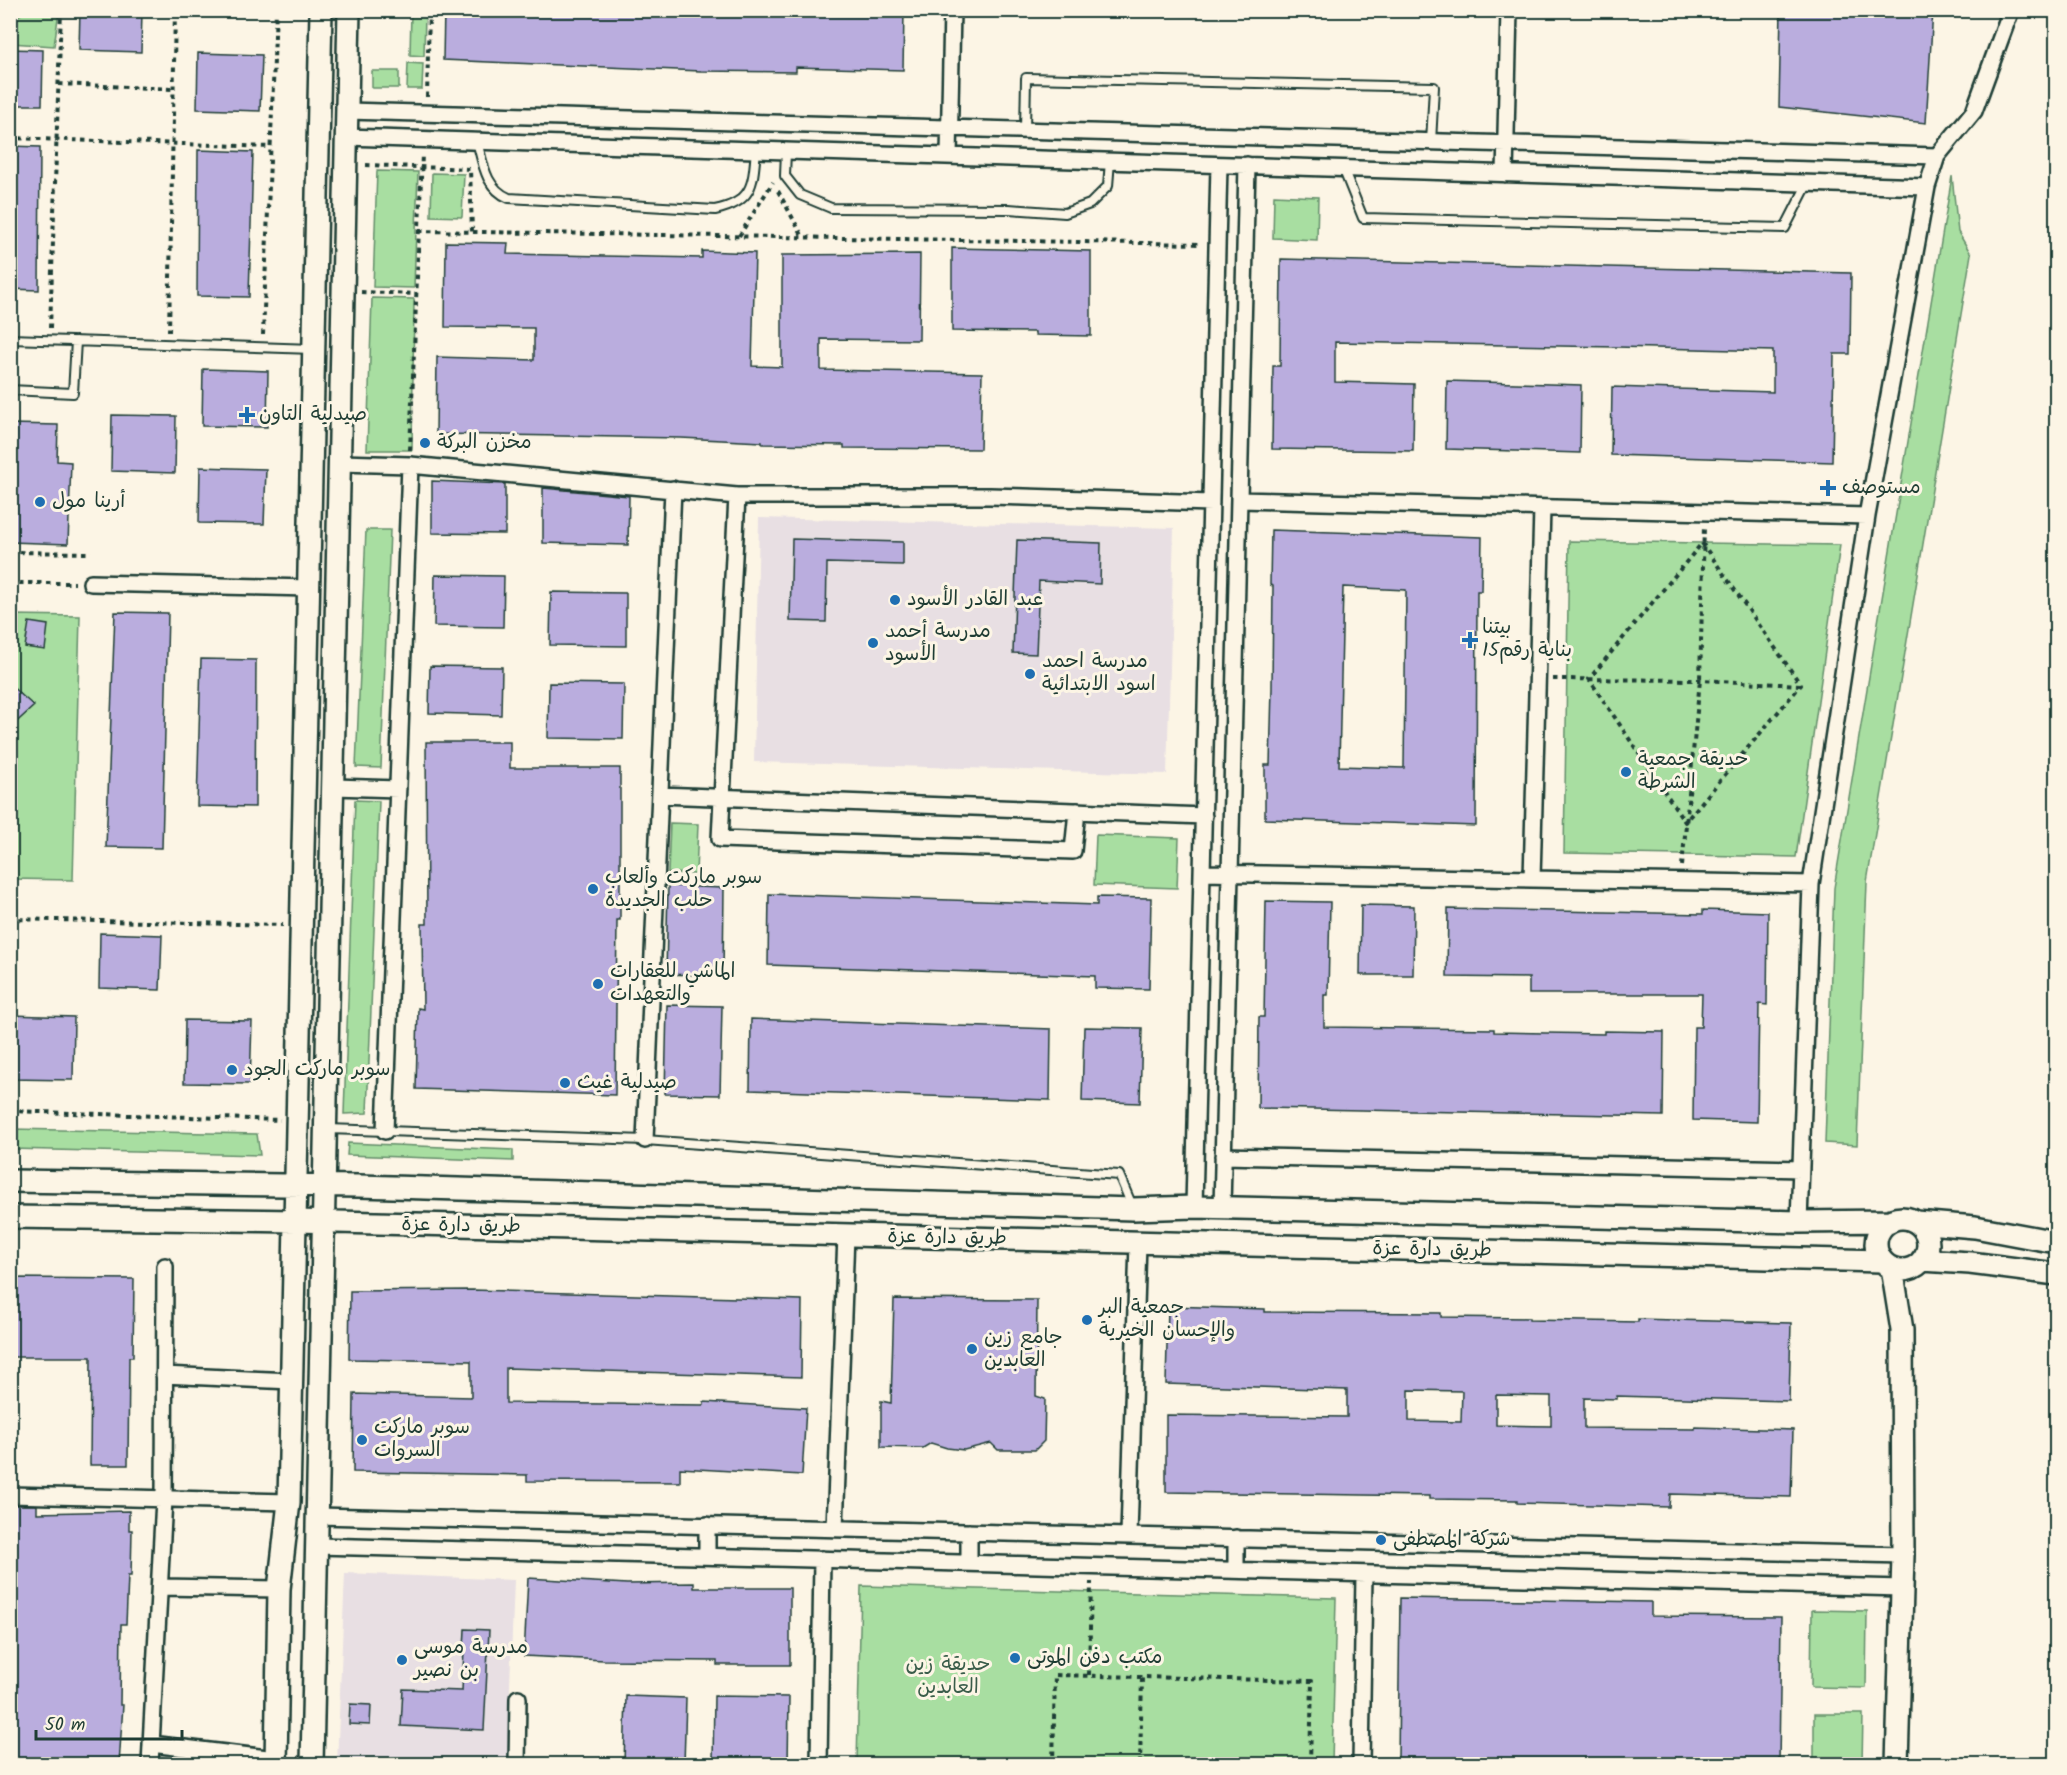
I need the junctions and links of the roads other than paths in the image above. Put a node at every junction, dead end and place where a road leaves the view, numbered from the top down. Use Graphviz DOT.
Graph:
graph roads {
  1 [pos="321,10"];
  2 [pos="349,10"];
  3 [pos="952,10"];
  4 [pos="1509,10"];
  5 [pos="2012,10"];
  6 [pos="347,111"];
  7 [pos="950,128"];
  8 [pos="1025,130"];
  9 [pos="346,137"];
  10 [pos="477,141"];
  11 [pos="1431,142"];
  12 [pos="1506,144"];
  13 [pos="756,149"];
  14 [pos="786,151"];
  15 [pos="949,156"];
  16 [pos="1936,156"];
  17 [pos="1110,161"];
  18 [pos="1219,165"];
  19 [pos="1247,165"];
  20 [pos="1343,168"];
  21 [pos="1505,174"];
  22 [pos="1808,183"];
  23 [pos="1928,187"];
  24 [pos="10,339"];
  25 [pos="76,341"];
  26 [pos="314,349"];
  27 [pos="10,390"];
  28 [pos="340,463"];
  29 [pos="410,465"];
  30 [pos="673,489"];
  31 [pos="737,496"];
  32 [pos="1239,500"];
  33 [pos="1211,503"];
  34 [pos="1542,508"];
  35 [pos="1867,516"];
  36 [pos="91,583"];
  37 [pos="309,588"];
  38 [pos="334,787"];
  39 [pos="398,789"];
  40 [pos="660,795"];
  41 [pos="723,797"];
  42 [pos="1077,811"];
  43 [pos="1204,816"];
  44 [pos="1203,873"];
  45 [pos="1230,874"];
  46 [pos="1532,879"];
  47 [pos="1811,884"];
  48 [pos="327,1129"];
  49 [pos="385,1131"];
  50 [pos="645,1140"];
  51 [pos="1223,1156"];
  52 [pos="1801,1168"];
  53 [pos="10,1181"];
  54 [pos="297,1184"];
  55 [pos="326,1185"];
  56 [pos="1194,1207"];
  57 [pos="1222,1208"];
  58 [pos="1133,1209"];
  59 [pos="10,1217"];
  60 [pos="296,1221"];
  61 [pos="1890,1221"];
  62 [pos="325,1222"];
  63 [pos="1799,1222"];
  64 [pos="1916,1222"];
  65 [pos="846,1235"];
  66 [pos="2056,1242"];
  67 [pos="1138,1243"];
  68 [pos="1919,1263"];
  69 [pos="1887,1265"];
  70 [pos="165,1266"];
  71 [pos="2056,1274"];
  72 [pos="1902,1330"];
  73 [pos="165,1376"];
  74 [pos="292,1381"];
  75 [pos="10,1495"];
  76 [pos="164,1499"];
  77 [pos="289,1502"];
  78 [pos="318,1515"];
  79 [pos="707,1525"];
  80 [pos="836,1528"];
  81 [pos="969,1532"];
  82 [pos="1129,1535"];
  83 [pos="1236,1538"];
  84 [pos="317,1546"];
  85 [pos="1903,1554"];
  86 [pos="707,1556"];
  87 [pos="822,1559"];
  88 [pos="969,1563"];
  89 [pos="1236,1570"];
  90 [pos="1364,1574"];
  91 [pos="161,1587"];
  92 [pos="1902,1588"];
  93 [pos="279,1589"];
  94 [pos="519,1698"];
  95 [pos="151,1744"];
  96 [pos="276,1762"];
  97 [pos="150,1764"];
  98 [pos="312,1764"];
  99 [pos="517,1764"];
  100 [pos="819,1764"];
  101 [pos="1361,1764"];
  102 [pos="1897,1764"];
  1 -- 26 [label="main road"];
  2 -- 6 [label="main road"];
  3 -- 7 [label="street"];
  4 -- 12 [label="street"];
  5 -- 16 [label="street"];
  6 -- 7 [label="street"];
  6 -- 9 [label="main road"];
  7 -- 8 [label="street"];
  7 -- 15 [label="street"];
  8 -- 11 [label="street"];
  8 -- 11 [label="lane"];
  9 -- 10 [label="street"];
  9 -- 28 [label="main road"];
  10 -- 13 [label="street"];
  10 -- 13 [label="lane"];
  11 -- 12 [label="street"];
  12 -- 16 [label="street"];
  12 -- 21 [label="street"];
  13 -- 14 [label="street"];
  14 -- 15 [label="street"];
  14 -- 17 [label="lane"];
  15 -- 17 [label="street"];
  16 -- 23 [label="street"];
  17 -- 18 [label="street"];
  18 -- 19 [label="street"];
  18 -- 33 [label="street"];
  19 -- 20 [label="street"];
  19 -- 32 [label="street"];
  20 -- 21 [label="street"];
  20 -- 22 [label="lane"];
  21 -- 22 [label="street"];
  22 -- 23 [label="street"];
  23 -- 35 [label="street"];
  24 -- 25 [label="lane"];
  25 -- 26 [label="lane"];
  25 -- 27 [label="lane"];
  26 -- 37 [label="main road"];
  28 -- 29 [label="street"];
  28 -- 38 [label="main road"];
  29 -- 30 [label="street"];
  29 -- 39 [label="street"];
  30 -- 31 [label="street"];
  30 -- 40 [label="street"];
  31 -- 33 [label="street"];
  31 -- 41 [label="street"];
  32 -- 34 [label="street"];
  32 -- 45 [label="street"];
  33 -- 43 [label="street"];
  34 -- 35 [label="street"];
  34 -- 46 [label="street"];
  35 -- 47 [label="street"];
  36 -- 37 [label="street"];
  37 -- 54 [label="main road"];
  38 -- 39 [label="street"];
  38 -- 48 [label="main road"];
  39 -- 49 [label="street"];
  40 -- 41 [label="street"];
  40 -- 50 [label="street"];
  41 -- 42 [label="street"];
  41 -- 42 [label="street"];
  42 -- 43 [label="street"];
  43 -- 44 [label="street"];
  44 -- 45 [label="street"];
  44 -- 56 [label="street"];
  45 -- 46 [label="street"];
  45 -- 51 [label="street"];
  46 -- 47 [label="street"];
  47 -- 52 [label="street"];
  48 -- 49 [label="lane"];
  48 -- 55 [label="main road"];
  49 -- 50 [label="lane"];
  50 -- 58 [label="lane"];
  51 -- 52 [label="street"];
  51 -- 57 [label="street"];
  52 -- 63 [label="street"];
  53 -- 54 [label="main road"];
  54 -- 55 [label="main road"];
  54 -- 60 [label="main road"];
  55 -- 58 [label="main road"];
  55 -- 62 [label="main road"];
  56 -- 57 [label="main road"];
  56 -- 58 [label="main road"];
  57 -- 63 [label="main road"];
  59 -- 60 [label="main road, طريق دارة عزة"];
  60 -- 62 [label="main road, طريق دارة عزة"];
  60 -- 74 [label="main road"];
  61 -- 63 [label="main road"];
  61 -- 64 [label="main road"];
  61 -- 69 [label="main road"];
  62 -- 65 [label="main road, طريق دارة عزة"];
  62 -- 78 [label="main road"];
  64 -- 66 [label="main road"];
  64 -- 68 [label="main road"];
  65 -- 67 [label="main road, طريق دارة عزة"];
  65 -- 80 [label="street"];
  67 -- 69 [label="main road, طريق دارة عزة"];
  67 -- 82 [label="street"];
  68 -- 69 [label="main road"];
  68 -- 71 [label="main road"];
  68 -- 72 [label="main road"];
  69 -- 72 [label="main road"];
  70 -- 73 [label="street"];
  72 -- 85 [label="main road"];
  73 -- 74 [label="street"];
  73 -- 76 [label="street"];
  74 -- 77 [label="main road"];
  75 -- 76 [label="street"];
  76 -- 77 [label="street"];
  76 -- 91 [label="street"];
  77 -- 93 [label="main road"];
  78 -- 79 [label="street"];
  78 -- 84 [label="main road"];
  79 -- 80 [label="street"];
  79 -- 86 [label="street"];
  80 -- 81 [label="street"];
  81 -- 82 [label="street"];
  81 -- 88 [label="street"];
  82 -- 83 [label="street"];
  83 -- 85 [label="street"];
  83 -- 89 [label="street"];
  84 -- 86 [label="street"];
  84 -- 98 [label="main road"];
  85 -- 92 [label="main road"];
  86 -- 87 [label="street"];
  87 -- 88 [label="street"];
  87 -- 100 [label="street"];
  88 -- 89 [label="street"];
  89 -- 90 [label="street"];
  90 -- 92 [label="street"];
  90 -- 101 [label="street"];
  91 -- 93 [label="street"];
  91 -- 95 [label="street"];
  92 -- 102 [label="main road"];
  93 -- 96 [label="main road"];
  94 -- 99 [label="street"];
  95 -- 96 [label="street"];
  95 -- 97 [label="street"];
}
